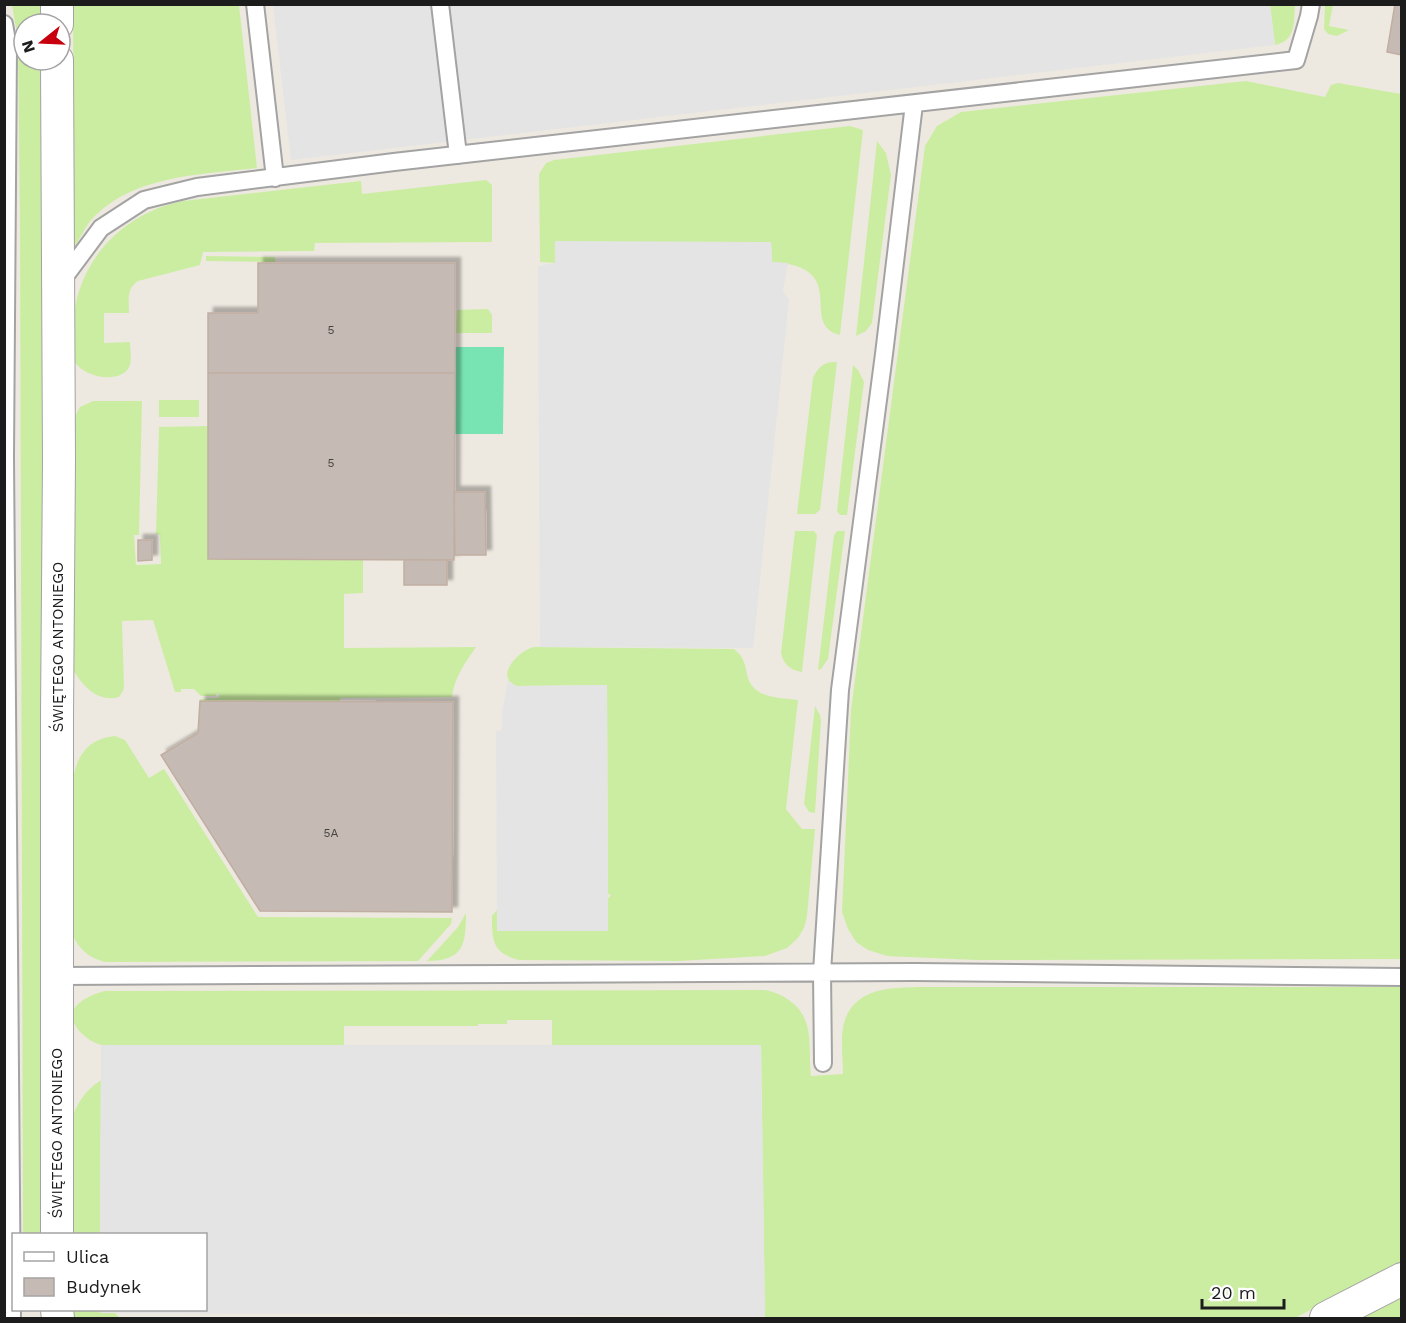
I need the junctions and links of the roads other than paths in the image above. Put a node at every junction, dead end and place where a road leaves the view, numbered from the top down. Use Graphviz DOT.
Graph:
graph roads {
  1 [pos="255,4"];
  2 [pos="440,4"];
  3 [pos="1311,4"];
  4 [pos="4,24"];
  5 [pos="57,72"];
  6 [pos="914,104"];
  7 [pos="458,155"];
  8 [pos="275,178"];
  9 [pos="57,287"];
  10 [pos="822,972"];
  11 [pos="57,976"];
  12 [pos="1401,977"];
  13 [pos="823,1064"];
  14 [pos="57,1233"];
  15 [pos="1401,1279"];
  16 [pos="12,1318"];
  17 [pos="1326,1318"];
  1 -- 8 [label="lane"];
  2 -- 7 [label="lane"];
  3 -- 6 [label="lane"];
  4 -- 16 [label="lane"];
  5 -- 9 [label="street, ŚWIĘTEGO ANTONIEGO"];
  6 -- 7 [label="lane"];
  6 -- 10 [label="lane"];
  7 -- 8 [label="lane"];
  8 -- 9 [label="lane"];
  9 -- 11 [label="street, ŚWIĘTEGO ANTONIEGO"];
  10 -- 11 [label="lane"];
  10 -- 12 [label="lane"];
  10 -- 13 [label="lane"];
  11 -- 14 [label="street, ŚWIĘTEGO ANTONIEGO"];
  15 -- 17 [label="street"];
}
